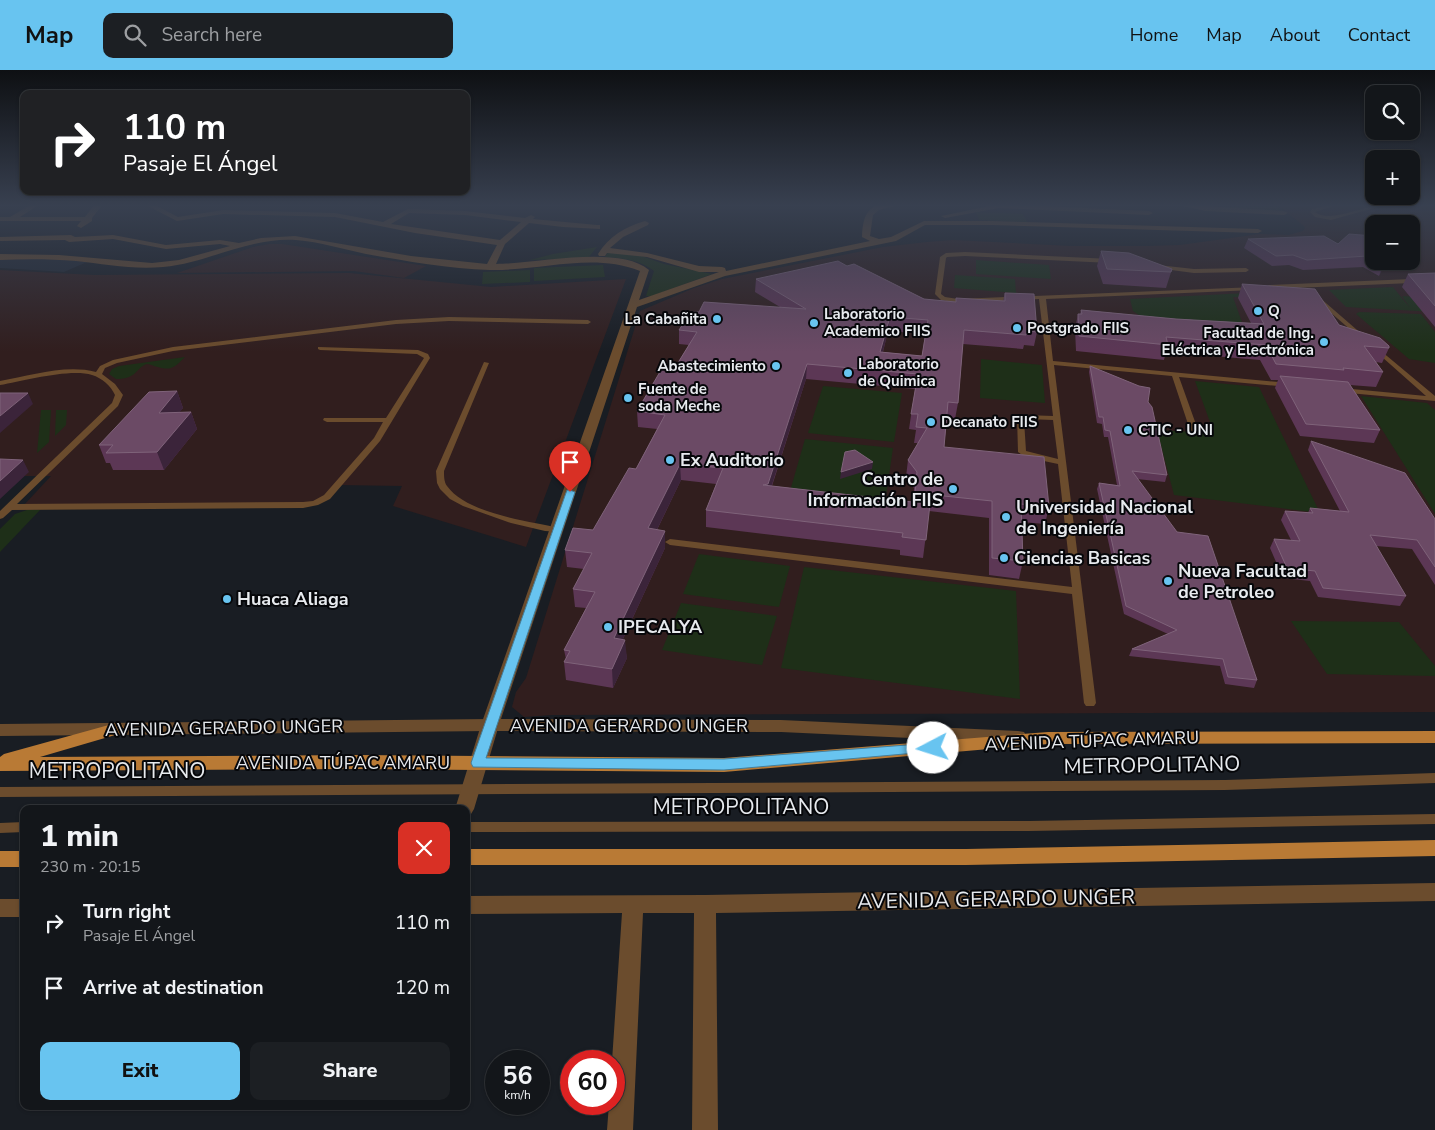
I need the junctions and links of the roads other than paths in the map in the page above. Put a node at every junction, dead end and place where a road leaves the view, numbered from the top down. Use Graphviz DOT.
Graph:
graph roads {
  1 [pos="56,253"];
  2 [pos="215,253"];
  3 [pos="380,253"];
  4 [pos="497,253"];
  5 [pos="603,253"];
  6 [pos="635,253"];
  7 [pos="800,253"];
  8 [pos="823,253"];
  9 [pos="0,257"];
  10 [pos="53,257"];
  11 [pos="600,260"];
  12 [pos="1116,261"];
  13 [pos="1150,265"];
  14 [pos="490,267"];
  15 [pos="1246,270"];
  16 [pos="1435,280"];
  17 [pos="1303,286"];
  18 [pos="1043,297"];
  19 [pos="635,304"];
  20 [pos="588,322"];
  21 [pos="320,348"];
  22 [pos="486,363"];
  23 [pos="1051,363"];
  24 [pos="98,374"];
  25 [pos="1175,375"];
  26 [pos="0,383"];
  27 [pos="1298,386"];
  28 [pos="1336,390"];
  29 [pos="1435,399"];
  30 [pos="1058,418"];
  31 [pos="328,420"];
  32 [pos="389,420"];
  33 [pos="1194,430"];
  34 [pos="1062,462"];
  35 [pos="9,507"];
  36 [pos="0,516"];
  37 [pos="557,530"];
  38 [pos="670,542"];
  39 [pos="1076,591"];
  40 [pos="1090,703"];
  41 [pos="490,725"];
  42 [pos="116,729"];
  43 [pos="0,730"];
  44 [pos="1435,736"];
  45 [pos="1048,738"];
  46 [pos="0,763"];
  47 [pos="478,763"];
  48 [pos="1435,778"];
  49 [pos="470,788"];
  50 [pos="0,792"];
  51 [pos="465,805"];
  52 [pos="1435,819"];
  53 [pos="20,827"];
  54 [pos="470,827"];
  55 [pos="0,828"];
  56 [pos="1435,848"];
  57 [pos="470,857"];
  58 [pos="0,859"];
  59 [pos="20,859"];
  60 [pos="1435,892"];
  61 [pos="633,904"];
  62 [pos="705,904"];
  63 [pos="470,905"];
  64 [pos="0,908"];
  65 [pos="20,908"];
  66 [pos="620,1130"];
  67 [pos="705,1130"];
  1 -- 10 [label="street"];
  2 -- 10 [label="street"];
  3 -- 14 [label="street"];
  4 -- 14 [label="street"];
  5 -- 11 [label="street"];
  6 -- 7 [label="street"];
  8 -- 19 [label="street"];
  9 -- 10 [label="street"];
  11 -- 14 [label="street"];
  11 -- 19 [label="street"];
  12 -- 18 [label="lane"];
  13 -- 15 [label="lane"];
  16 -- 17 [label="lane"];
  17 -- 18 [label="lane"];
  17 -- 29 [label="lane"];
  18 -- 23 [label="lane"];
  19 -- 37 [label="street"];
  20 -- 24 [label="lane"];
  21 -- 32 [label="lane"];
  22 -- 37 [label="lane"];
  23 -- 25 [label="lane"];
  23 -- 30 [label="lane"];
  24 -- 26 [label="lane"];
  24 -- 35 [label="lane"];
  25 -- 27 [label="lane"];
  25 -- 33 [label="lane"];
  28 -- 29 [label="lane"];
  30 -- 34 [label="lane"];
  30 -- 34 [label="lane"];
  31 -- 32 [label="lane"];
  32 -- 35 [label="lane"];
  34 -- 39 [label="lane"];
  35 -- 36 [label="lane"];
  37 -- 41 [label="street"];
  38 -- 39 [label="lane"];
  39 -- 40 [label="lane"];
  41 -- 42 [label="street, AVENIDA GERARDO UNGER"];
  41 -- 45 [label="street, AVENIDA GERARDO UNGER"];
  41 -- 47 [label="street"];
  42 -- 43 [label="street, AVENIDA GERARDO UNGER"];
  42 -- 46 [label="main road"];
  44 -- 45 [label="main road, AVENIDA TÚPAC AMARU"];
  45 -- 47 [label="main road, AVENIDA TÚPAC AMARU"];
  46 -- 47 [label="main road, AVENIDA TÚPAC AMARU"];
  47 -- 49 [label="street"];
  48 -- 49 [label="lane, METROPOLITANO"];
  49 -- 50 [label="lane, METROPOLITANO"];
  49 -- 51 [label="street"];
  52 -- 54 [label="lane, METROPOLITANO"];
  53 -- 55 [label="lane"];
  56 -- 57 [label="main road"];
  58 -- 59 [label="main road"];
  60 -- 62 [label="street, AVENIDA GERARDO UNGER"];
  61 -- 62 [label="street, AVENIDA GERARDO UNGER"];
  61 -- 63 [label="street, AVENIDA GERARDO UNGER"];
  61 -- 66 [label="street"];
  62 -- 67 [label="street"];
  64 -- 65 [label="street"];
}
